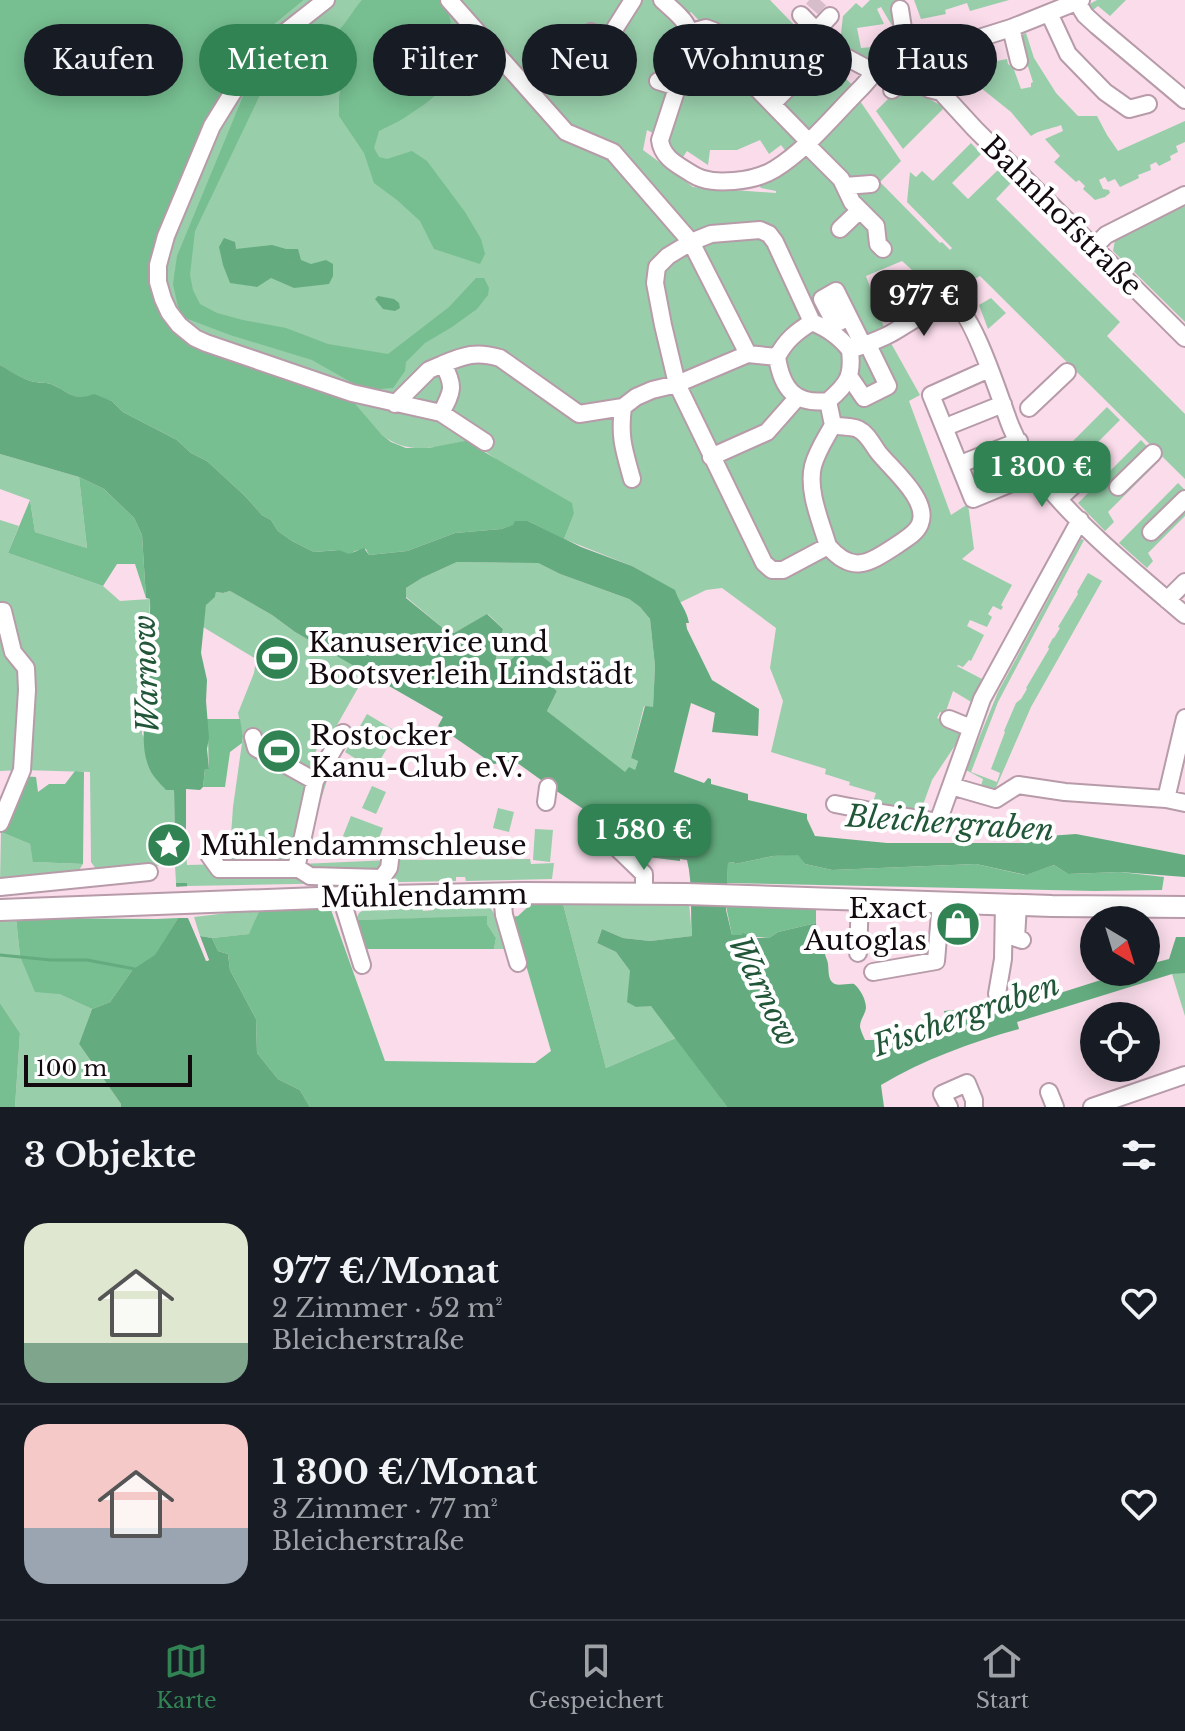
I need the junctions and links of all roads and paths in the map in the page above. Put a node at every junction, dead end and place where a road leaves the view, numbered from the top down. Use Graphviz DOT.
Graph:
graph roads {
  1 [pos="326,0"];
  2 [pos="449,0"];
  3 [pos="649,1"];
  4 [pos="1079,1"];
  5 [pos="900,9"];
  6 [pos="1049,13"];
  7 [pos="801,15"];
  8 [pos="830,16"];
  9 [pos="625,24"];
  10 [pos="685,24"];
  11 [pos="809,24"];
  12 [pos="823,24"];
  13 [pos="902,24"];
  14 [pos="1011,28"];
  15 [pos="997,32"];
  16 [pos="1019,61"];
  17 [pos="868,82"];
  18 [pos="1178,85"];
  19 [pos="674,96"];
  20 [pos="766,96"];
  21 [pos="780,96"];
  22 [pos="941,96"];
  23 [pos="1185,100"];
  24 [pos="773,103"];
  25 [pos="1148,104"];
  26 [pos="807,142"];
  27 [pos="871,184"];
  28 [pos="845,186"];
  29 [pos="1185,195"];
  30 [pos="860,210"];
  31 [pos="840,229"];
  32 [pos="691,242"];
  33 [pos="1094,247"];
  34 [pos="883,249"];
  35 [pos="849,317"];
  36 [pos="812,322"];
  37 [pos="1185,338"];
  38 [pos="860,346"];
  39 [pos="748,354"];
  40 [pos="777,357"];
  41 [pos="443,364"];
  42 [pos="989,369"];
  43 [pos="1067,372"];
  44 [pos="849,376"];
  45 [pos="677,384"];
  46 [pos="797,398"];
  47 [pos="828,401"];
  48 [pos="395,404"];
  49 [pos="1003,404"];
  50 [pos="623,407"];
  51 [pos="1029,408"];
  52 [pos="441,413"];
  53 [pos="953,424"];
  54 [pos="833,425"];
  55 [pos="1019,441"];
  56 [pos="485,442"];
  57 [pos="1153,453"];
  58 [pos="711,457"];
  59 [pos="968,461"];
  60 [pos="1036,473"];
  61 [pos="632,479"];
  62 [pos="1075,484"];
  63 [pos="1118,487"];
  64 [pos="1059,499"];
  65 [pos="1185,499"];
  66 [pos="1080,520"];
  67 [pos="1151,532"];
  68 [pos="828,546"];
  69 [pos="1185,582"];
  70 [pos="1167,600"];
  71 [pos="0,611"];
  72 [pos="1185,615"];
  73 [pos="1185,718"];
  74 [pos="949,719"];
  75 [pos="971,728"];
  76 [pos="343,733"];
  77 [pos="250,743"];
  78 [pos="1179,768"];
  79 [pos="315,781"];
  80 [pos="951,786"];
  81 [pos="1166,799"];
  82 [pos="1185,803"];
  83 [pos="835,804"];
  84 [pos="0,823"];
  85 [pos="591,833"];
  86 [pos="391,853"];
  87 [pos="209,855"];
  88 [pos="299,869"];
  89 [pos="149,872"];
  90 [pos="644,884"];
  91 [pos="0,887"];
  92 [pos="383,887"];
  93 [pos="502,894"];
  94 [pos="860,900"];
  95 [pos="344,902"];
  96 [pos="941,902"];
  97 [pos="1011,904"];
  98 [pos="1185,907"];
  99 [pos="0,910"];
  100 [pos="1022,940"];
  101 [pos="858,953"];
  102 [pos="518,963"];
  103 [pos="362,965"];
  104 [pos="873,972"];
  105 [pos="997,994"];
  106 [pos="1185,1075"];
  107 [pos="942,1105"];
  108 [pos="974,1107"];
  109 [pos="1092,1107"];
  1 -- 48 [label="street"];
  2 -- 32 [label="street"];
  3 -- 9 [label="street"];
  3 -- 10 [label="street"];
  4 -- 6 [label="street"];
  4 -- 18 [label="street"];
  5 -- 13 [label="street"];
  6 -- 14 [label="street"];
  6 -- 25 [label="street"];
  7 -- 11 [label="street, Bahnhofstraße"];
  8 -- 12 [label="street"];
  14 -- 15 [label="street"];
  14 -- 16 [label="street"];
  17 -- 26 [label="street"];
  18 -- 23 [label="street"];
  19 -- 26 [label="street"];
  20 -- 24 [label="street"];
  21 -- 24 [label="street"];
  22 -- 33 [label="street, Bahnhofstraße"];
  24 -- 26 [label="street"];
  26 -- 28 [label="street"];
  27 -- 28 [label="street"];
  28 -- 30 [label="street"];
  29 -- 33 [label="street"];
  30 -- 31 [label="street"];
  30 -- 34 [label="street"];
  32 -- 36 [label="street"];
  32 -- 39 [label="street"];
  32 -- 45 [label="street"];
  33 -- 37 [label="street, Bahnhofstraße"];
  35 -- 38 [label="street"];
  36 -- 38 [label="street"];
  36 -- 40 [label="street"];
  38 -- 42 [label="street"];
  38 -- 44 [label="street"];
  38 -- 44 [label="street"];
  39 -- 40 [label="street"];
  39 -- 45 [label="street"];
  40 -- 46 [label="street"];
  41 -- 48 [label="street"];
  41 -- 50 [label="street"];
  41 -- 52 [label="street"];
  42 -- 49 [label="street"];
  42 -- 60 [label="street"];
  43 -- 51 [label="street"];
  44 -- 47 [label="street"];
  45 -- 50 [label="street"];
  45 -- 58 [label="street"];
  46 -- 47 [label="street"];
  46 -- 58 [label="street"];
  47 -- 54 [label="street"];
  48 -- 52 [label="street"];
  49 -- 53 [label="street"];
  49 -- 55 [label="street"];
  50 -- 61 [label="street"];
  52 -- 56 [label="street"];
  54 -- 68 [label="street"];
  54 -- 68 [label="street"];
  55 -- 59 [label="street"];
  55 -- 60 [label="street"];
  57 -- 63 [label="street"];
  58 -- 68 [label="street"];
  60 -- 64 [label="street"];
  62 -- 64 [label="street"];
  64 -- 66 [label="street"];
  65 -- 67 [label="street"];
  66 -- 70 [label="street"];
  66 -- 75 [label="street"];
  69 -- 70 [label="street"];
  70 -- 72 [label="street"];
  71 -- 84 [label="street"];
  73 -- 78 [label="street"];
  74 -- 75 [label="street"];
  75 -- 80 [label="street"];
  76 -- 79 [label="street"];
  77 -- 79 [label="street"];
  78 -- 81 [label="street"];
  79 -- 88 [label="street"];
  80 -- 81 [label="street"];
  80 -- 83 [label="street"];
  81 -- 82 [label="street"];
  85 -- 90 [label="street"];
  86 -- 92 [label="street"];
  87 -- 88 [label="street"];
  88 -- 92 [label="street"];
  89 -- 91 [label="street"];
  90 -- 93 [label="main road, Mühlendamm"];
  90 -- 94 [label="main road, Mühlendamm"];
  92 -- 93 [label="main road, Mühlendamm"];
  92 -- 95 [label="main road, Mühlendamm"];
  93 -- 102 [label="street"];
  94 -- 96 [label="main road, Mühlendamm"];
  94 -- 101 [label="street"];
  95 -- 99 [label="main road, Mühlendamm"];
  95 -- 103 [label="street"];
  96 -- 97 [label="main road, Mühlendamm"];
  96 -- 104 [label="street"];
  97 -- 98 [label="main road, Mühlendamm"];
  97 -- 100 [label="street"];
  97 -- 105 [label="street"];
  106 -- 109 [label="street"];
  107 -- 108 [label="street"];
}
